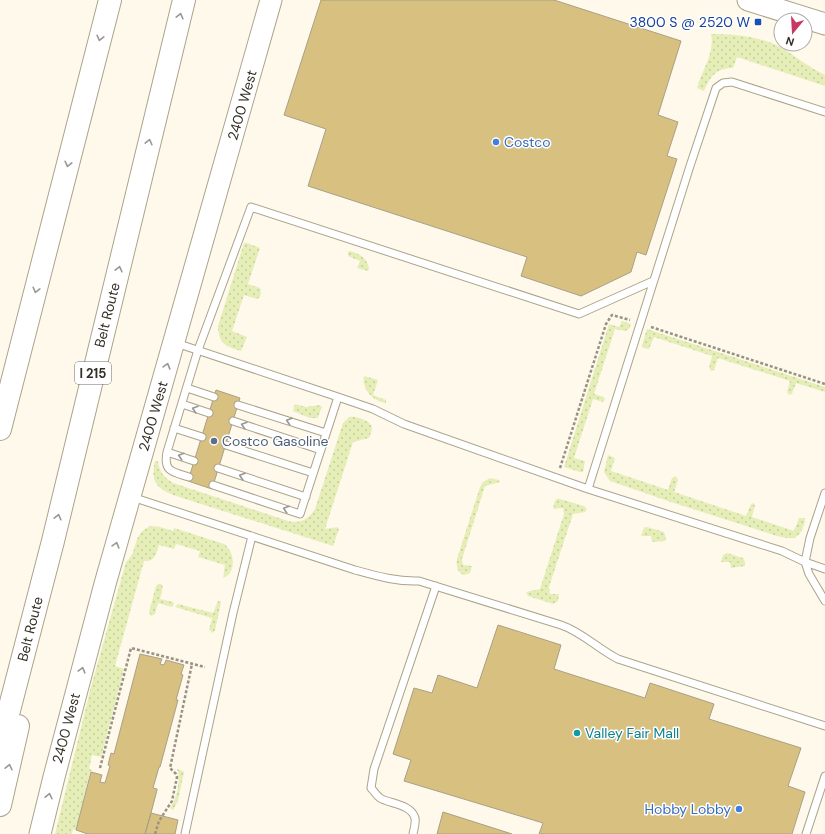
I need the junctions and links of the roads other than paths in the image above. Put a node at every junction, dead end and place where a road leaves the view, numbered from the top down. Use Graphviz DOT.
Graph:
graph roads {
  1 [pos="110,0"];
  2 [pos="184,0"];
  3 [pos="271,0"];
  4 [pos="748,0"];
  5 [pos="825,24"];
  6 [pos="825,112"];
  7 [pos="654,281"];
  8 [pos="174,343"];
  9 [pos="198,350"];
  10 [pos="187,388"];
  11 [pos="214,397"];
  12 [pos="338,397"];
  13 [pos="182,404"];
  14 [pos="238,405"];
  15 [pos="209,413"];
  16 [pos="233,421"];
  17 [pos="174,428"];
  18 [pos="0,429"];
  19 [pos="326,433"];
  20 [pos="202,437"];
  21 [pos="226,445"];
  22 [pos="321,450"];
  23 [pos="167,452"];
  24 [pos="194,461"];
  25 [pos="218,468"];
  26 [pos="313,473"];
  27 [pos="189,477"];
  28 [pos="213,485"];
  29 [pos="588,489"];
  30 [pos="825,493"];
  31 [pos="130,496"];
  32 [pos="306,497"];
  33 [pos="252,536"];
  34 [pos="53,541"];
  35 [pos="805,562"];
  36 [pos="825,569"];
  37 [pos="436,586"];
  38 [pos="825,600"];
  39 [pos="825,726"];
  40 [pos="0,745"];
  41 [pos="825,776"];
  42 [pos="0,804"];
  43 [pos="40,834"];
  44 [pos="185,834"];
  45 [pos="412,834"];
  46 [pos="806,834"];
  1 -- 18 [label="highway, one-way"];
  34 -- 2 [label="highway, Belt Route / I 215, one-way"];
  3 -- 8 [label="street, 2400 West"];
  4 -- 5 [label="street"];
  6 -- 7 [label="lane"];
  7 -- 9 [label="lane"];
  7 -- 29 [label="lane"];
  8 -- 9 [label="lane"];
  31 -- 8 [label="street, 2400 West, one-way"];
  9 -- 10 [label="lane"];
  9 -- 12 [label="lane"];
  10 -- 11 [label="lane"];
  10 -- 13 [label="lane"];
  12 -- 19 [label="lane"];
  12 -- 29 [label="lane"];
  15 -- 13 [label="lane, one-way"];
  13 -- 17 [label="lane"];
  19 -- 14 [label="lane, one-way"];
  22 -- 16 [label="lane, one-way"];
  17 -- 20 [label="lane"];
  17 -- 23 [label="lane"];
  19 -- 22 [label="lane"];
  21 -- 26 [label="lane"];
  22 -- 26 [label="lane"];
  24 -- 23 [label="lane, one-way"];
  23 -- 27 [label="lane"];
  32 -- 25 [label="lane, one-way"];
  26 -- 32 [label="lane"];
  32 -- 28 [label="lane, one-way"];
  29 -- 35 [label="lane"];
  30 -- 35 [label="lane"];
  31 -- 33 [label="lane"];
  43 -- 31 [label="street, 2400 West, one-way"];
  33 -- 37 [label="lane"];
  33 -- 44 [label="lane"];
  34 -- 40 [label="highway, Belt Route / I 215"];
  42 -- 34 [label="highway, one-way"];
  35 -- 36 [label="lane"];
  35 -- 38 [label="lane"];
  37 -- 39 [label="lane"];
  37 -- 45 [label="lane"];
  41 -- 46 [label="lane"];
}
